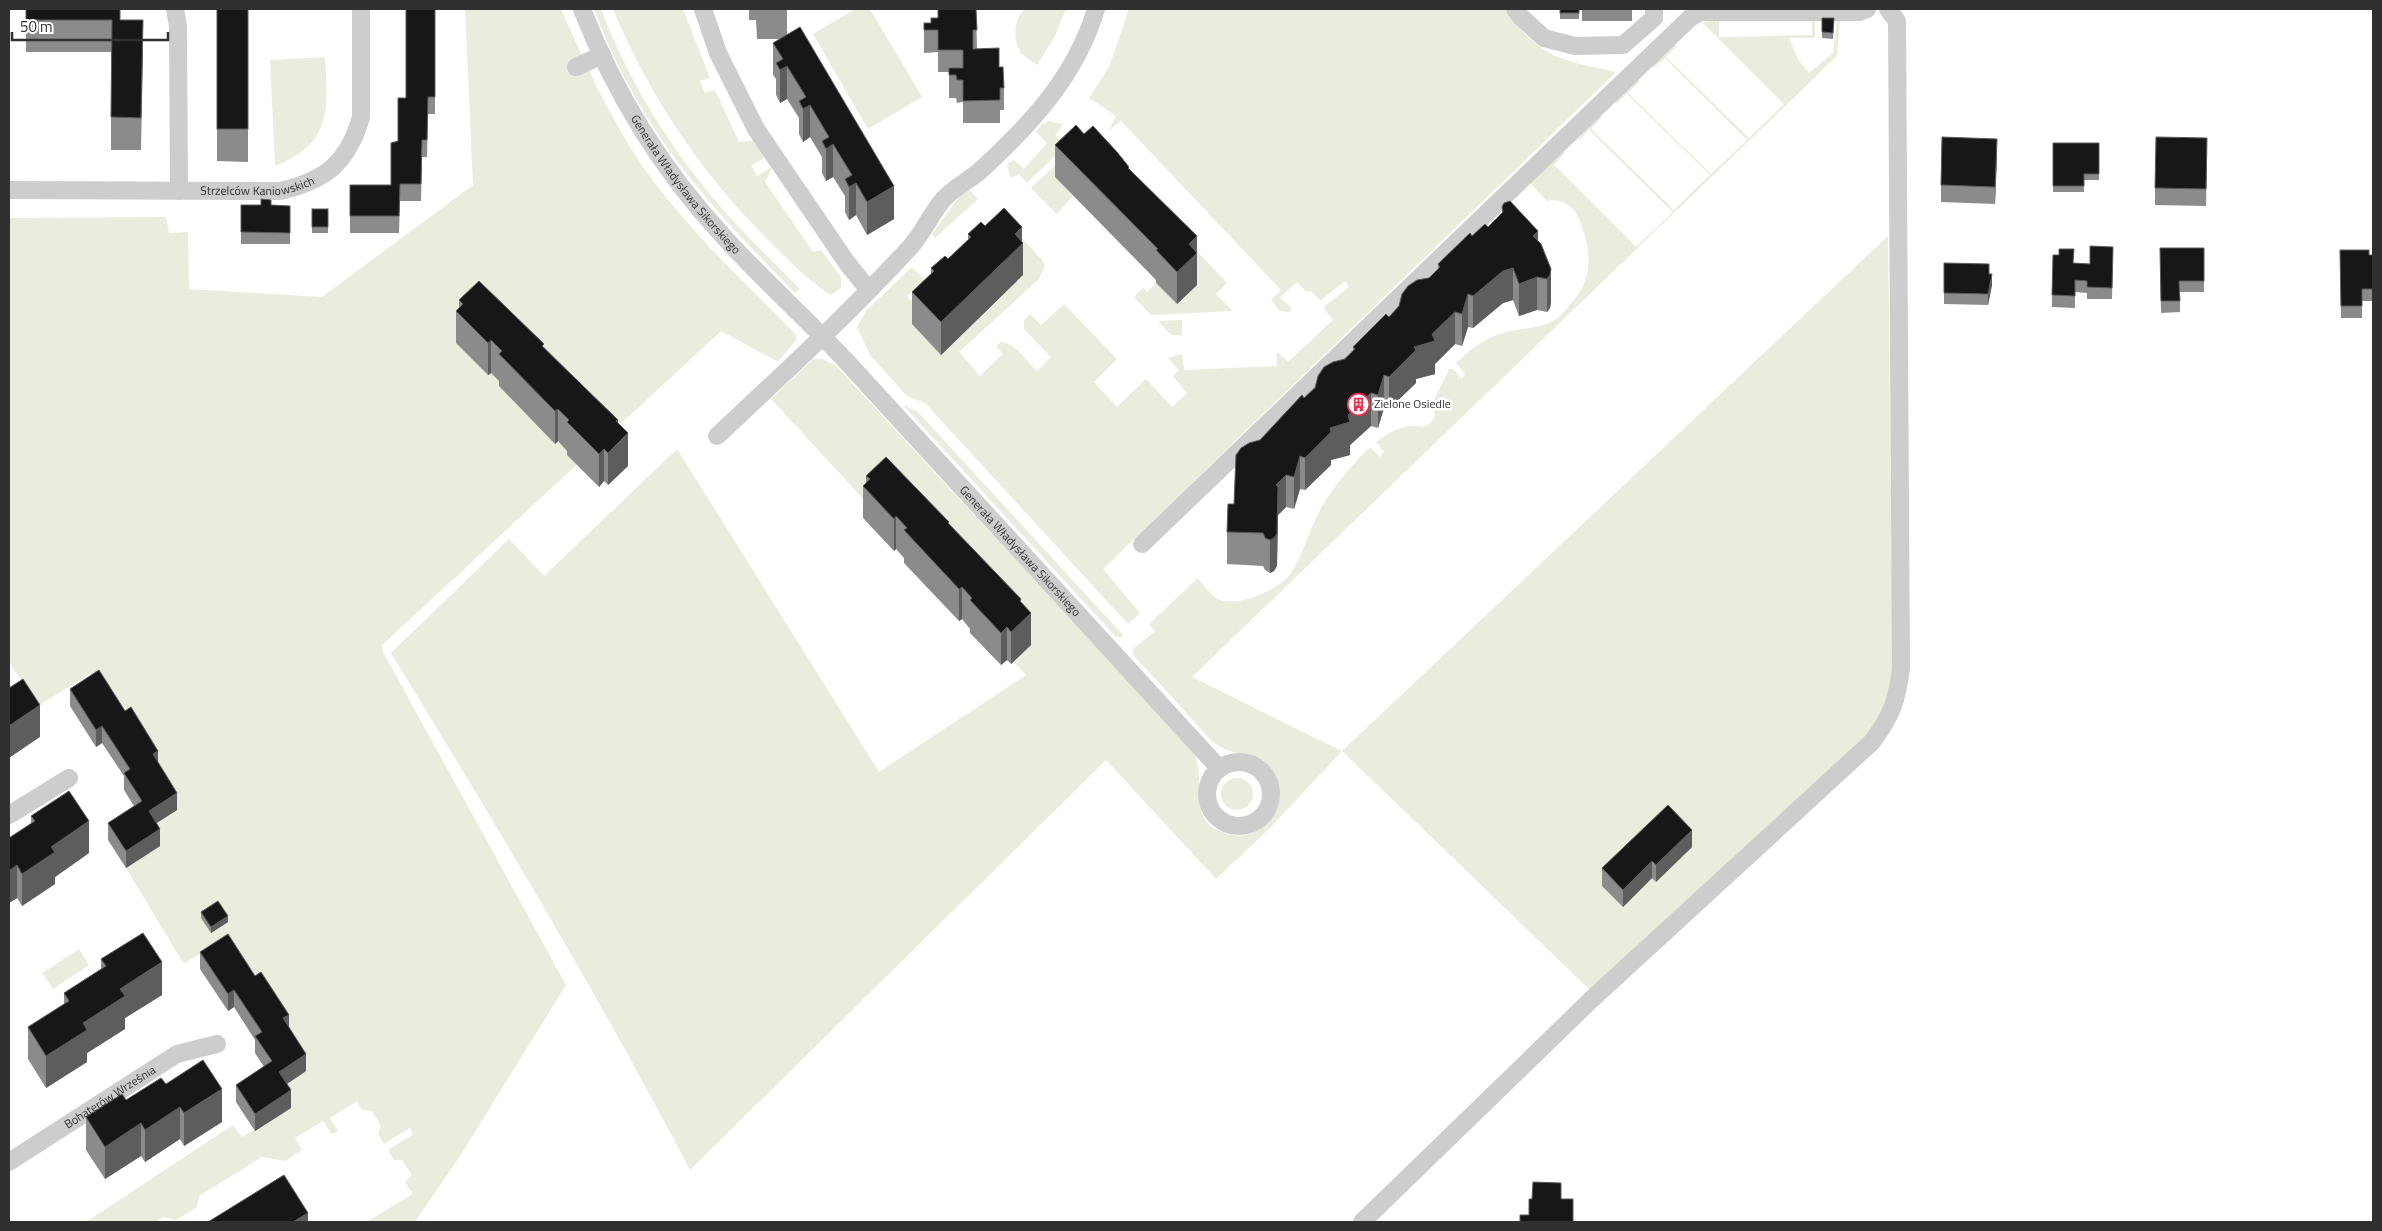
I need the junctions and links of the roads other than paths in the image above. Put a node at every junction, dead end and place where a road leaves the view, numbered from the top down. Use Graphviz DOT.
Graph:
graph roads {
  1 [pos="175,9"];
  2 [pos="361,9"];
  3 [pos="582,9"];
  4 [pos="703,9"];
  5 [pos="1096,9"];
  6 [pos="1515,9"];
  7 [pos="1654,9"];
  8 [pos="1867,9"];
  9 [pos="1888,9"];
  10 [pos="602,55"];
  11 [pos="576,66"];
  12 [pos="9,190"];
  13 [pos="179,190"];
  14 [pos="868,290"];
  15 [pos="822,336"];
  16 [pos="717,436"];
  17 [pos="1142,544"];
  18 [pos="1219,768"];
  19 [pos="69,778"];
  20 [pos="9,815"];
  21 [pos="217,1044"];
  22 [pos="9,1162"];
  23 [pos="1362,1222"];
  1 -- 13 [label="street"];
  2 -- 13 [label="street, Strzelców Kaniowskich"];
  3 -- 10 [label="street, Generała Władysława Sikorskiego"];
  4 -- 14 [label="street"];
  5 -- 14 [label="street"];
  6 -- 7 [label="street"];
  8 -- 17 [label="street"];
  9 -- 23 [label="street"];
  10 -- 11 [label="street"];
  10 -- 15 [label="street, Generała Władysława Sikorskiego"];
  12 -- 13 [label="street, Strzelców Kaniowskich"];
  14 -- 15 [label="street"];
  15 -- 16 [label="street"];
  15 -- 18 [label="street, Generała Władysława Sikorskiego"];
  19 -- 20 [label="street"];
  21 -- 22 [label="street, Bohaterów Września"];
}
